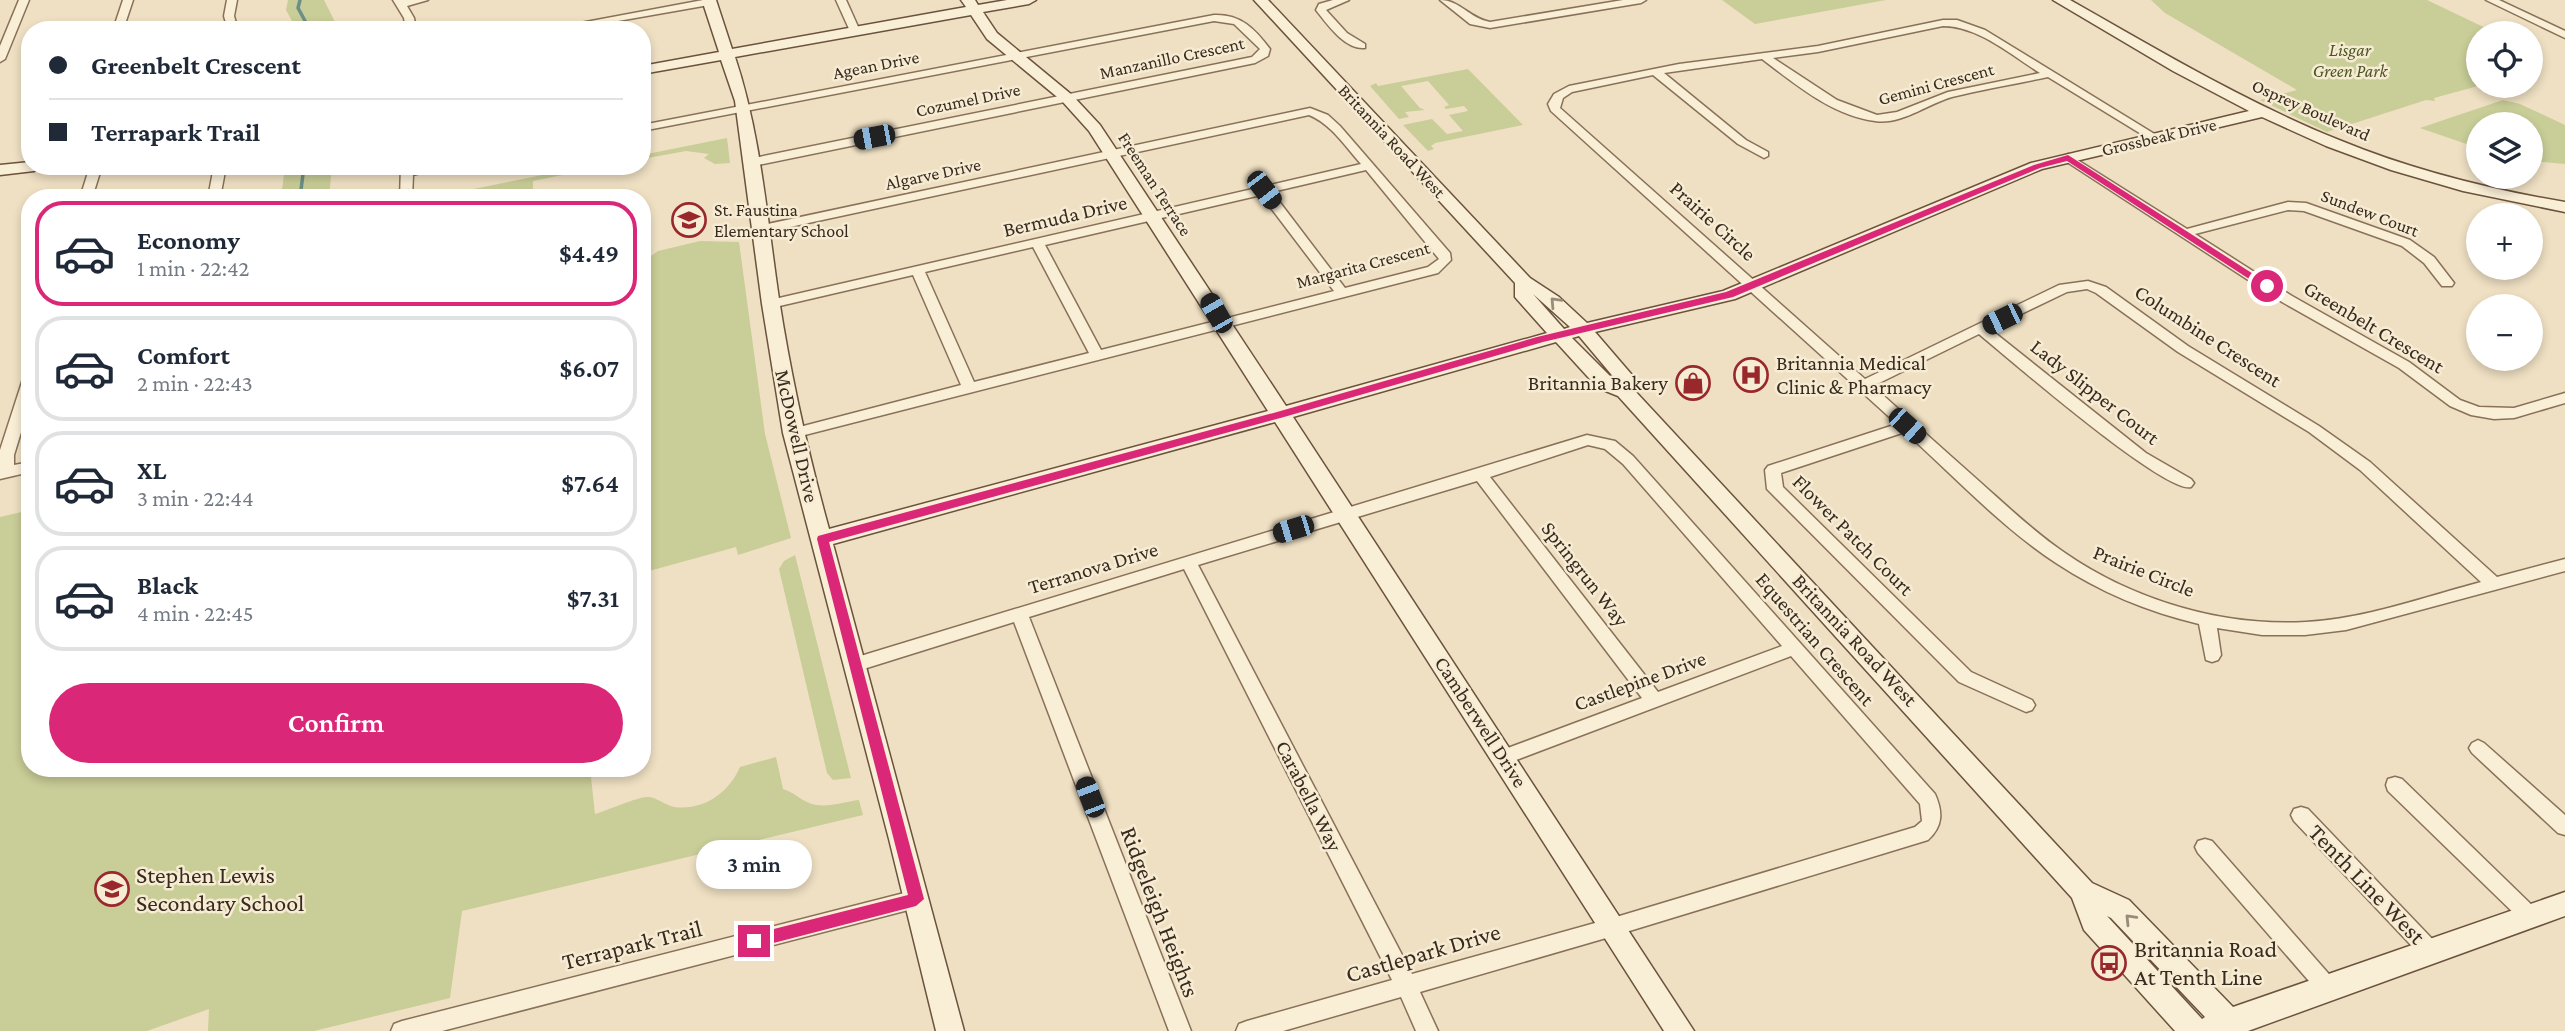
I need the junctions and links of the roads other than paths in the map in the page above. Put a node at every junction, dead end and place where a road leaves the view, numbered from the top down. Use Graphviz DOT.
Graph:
graph roads {
  1 [pos="24,0"];
  2 [pos="128,0"];
  3 [pos="232,0"];
  4 [pos="423,0"];
  5 [pos="841,0"];
  6 [pos="1029,0"];
  7 [pos="1261,0"];
  8 [pos="1344,0"];
  9 [pos="1445,0"];
  10 [pos="1641,0"];
  11 [pos="2060,0"];
  12 [pos="2490,0"];
  13 [pos="709,1"];
  14 [pos="399,2"];
  15 [pos="971,5"];
  16 [pos="121,21"];
  17 [pos="230,21"];
  18 [pos="410,21"];
  19 [pos="598,21"];
  20 [pos="5,28"];
  21 [pos="855,31"];
  22 [pos="2565,35"];
  23 [pos="1361,46"];
  24 [pos="727,55"];
  25 [pos="1015,56"];
  26 [pos="1764,56"];
  27 [pos="0,59"];
  28 [pos="651,68"];
  29 [pos="1656,72"];
  30 [pos="2049,74"];
  31 [pos="1067,98"];
  32 [pos="743,108"];
  33 [pos="2264,112"];
  34 [pos="651,126"];
  35 [pos="2155,138"];
  36 [pos="1112,152"];
  37 [pos="1764,154"];
  38 [pos="2068,158"];
  39 [pos="752,162"];
  40 [pos="1369,166"];
  41 [pos="21,168"];
  42 [pos="0,170"];
  43 [pos="1264,190"];
  44 [pos="2561,207"];
  45 [pos="1153,216"];
  46 [pos="2565,225"];
  47 [pos="762,229"];
  48 [pos="2186,233"];
  49 [pos="1037,242"];
  50 [pos="916,269"];
  51 [pos="1524,282"];
  52 [pos="2447,283"];
  53 [pos="1751,286"];
  54 [pos="1341,292"];
  55 [pos="771,304"];
  56 [pos="1221,323"];
  57 [pos="1981,329"];
  58 [pos="1580,330"];
  59 [pos="1559,335"];
  60 [pos="1097,355"];
  61 [pos="1863,386"];
  62 [pos="969,387"];
  63 [pos="1625,392"];
  64 [pos="2565,398"];
  65 [pos="21,408"];
  66 [pos="1281,414"];
  67 [pos="1907,426"];
  68 [pos="793,433"];
  69 [pos="21,469"];
  70 [pos="3,473"];
  71 [pos="1480,475"];
  72 [pos="2186,483"];
  73 [pos="1346,513"];
  74 [pos="822,539"];
  75 [pos="1189,562"];
  76 [pos="2565,565"];
  77 [pos="2494,584"];
  78 [pos="1020,615"];
  79 [pos="2207,620"];
  80 [pos="1792,649"];
  81 [pos="2212,655"];
  82 [pos="854,665"];
  83 [pos="1654,700"];
  84 [pos="2026,705"];
  85 [pos="2478,748"];
  86 [pos="1504,757"];
  87 [pos="2395,785"];
  88 [pos="2301,815"];
  89 [pos="2565,827"];
  90 [pos="2205,847"];
  91 [pos="2083,891"];
  92 [pos="916,899"];
  93 [pos="2565,904"];
  94 [pos="2530,917"];
  95 [pos="1614,927"];
  96 [pos="2432,953"];
  97 [pos="1406,985"];
  98 [pos="2328,988"];
  99 [pos="2223,1028"];
  100 [pos="402,1031"];
  101 [pos="950,1031"];
  102 [pos="1180,1031"];
  103 [pos="1247,1031"];
  104 [pos="1427,1031"];
  105 [pos="1680,1031"];
  106 [pos="2194,1031"];
  1 -- 20 [label="street"];
  2 -- 16 [label="street"];
  3 -- 17 [label="street"];
  4 -- 14 [label="street"];
  5 -- 21 [label="street"];
  6 -- 15 [label="street"];
  7 -- 51 [label="street, Britannia Road West"];
  8 -- 23 [label="street"];
  9 -- 10 [label="street"];
  11 -- 33 [label="street, Osprey Boulevard"];
  12 -- 22 [label="street"];
  13 -- 19 [label="street"];
  13 -- 24 [label="street, McDowell Drive"];
  14 -- 18 [label="street"];
  15 -- 21 [label="street"];
  15 -- 25 [label="street, Freeman Terrace"];
  20 -- 27 [label="street"];
  21 -- 24 [label="street"];
  24 -- 28 [label="street"];
  24 -- 32 [label="street, McDowell Drive"];
  25 -- 31 [label="street, Freeman Terrace"];
  25 -- 31 [label="street, Manzanillo Crescent"];
  25 -- 32 [label="street, Agean Drive"];
  26 -- 29 [label="street, Prairie Circle"];
  26 -- 30 [label="street, Prairie Circle"];
  26 -- 30 [label="street, Gemini Crescent"];
  29 -- 37 [label="street"];
  29 -- 53 [label="street, Prairie Circle"];
  30 -- 35 [label="street, Prairie Circle"];
  31 -- 36 [label="street, Freeman Terrace"];
  31 -- 39 [label="street, Cozumel Drive"];
  32 -- 34 [label="street, Agean Drive"];
  32 -- 39 [label="street, McDowell Drive"];
  33 -- 35 [label="street, Grossbeak Drive"];
  33 -- 44 [label="street, Osprey Boulevard"];
  35 -- 38 [label="street, Grossbeak Drive"];
  36 -- 40 [label="street, Margarita Crescent"];
  36 -- 45 [label="street, Freeman Terrace"];
  36 -- 47 [label="street, Algarve Drive"];
  38 -- 48 [label="street, Greenbelt Crescent"];
  38 -- 53 [label="street, Grossbeak Drive"];
  39 -- 47 [label="street, McDowell Drive"];
  40 -- 43 [label="street, Bermuda Drive"];
  40 -- 54 [label="street, Margarita Crescent"];
  41 -- 42 [label="street"];
  43 -- 45 [label="street, Bermuda Drive"];
  43 -- 54 [label="street"];
  44 -- 46 [label="street"];
  45 -- 49 [label="street, Bermuda Drive"];
  45 -- 56 [label="street, Freeman Terrace"];
  47 -- 55 [label="street, McDowell Drive"];
  48 -- 52 [label="street, Sundew Court"];
  48 -- 64 [label="street, Greenbelt Crescent"];
  49 -- 50 [label="street, Bermuda Drive"];
  49 -- 60 [label="street"];
  50 -- 55 [label="street, Bermuda Drive"];
  50 -- 62 [label="street"];
  58 -- 51 [label="street, Britannia Road West, one-way"];
  51 -- 59 [label="street, Britannia Road West"];
  53 -- 58 [label="street, Grossbeak Drive"];
  53 -- 61 [label="street, Prairie Circle"];
  54 -- 56 [label="street, Margarita Crescent"];
  55 -- 68 [label="street, McDowell Drive"];
  56 -- 60 [label="street, Margarita Crescent"];
  56 -- 66 [label="street, Freeman Terrace"];
  57 -- 61 [label="street, Columbine Crescent"];
  57 -- 72 [label="street, Lady Slipper Court"];
  57 -- 77 [label="street, Columbine Crescent"];
  58 -- 59 [label="street, Grossbeak Drive"];
  58 -- 63 [label="street, Britannia Road West"];
  59 -- 63 [label="street, Britannia Road West"];
  59 -- 66 [label="street, Grossbeak Drive"];
  60 -- 62 [label="street, Margarita Crescent"];
  61 -- 67 [label="street, Prairie Circle"];
  62 -- 68 [label="street, Margarita Crescent"];
  63 -- 91 [label="street, Britannia Road West"];
  65 -- 70 [label="street"];
  66 -- 73 [label="street, Camberwell Drive"];
  66 -- 74 [label="street, Grossbeak Drive"];
  67 -- 79 [label="street, Prairie Circle"];
  67 -- 84 [label="street, Flower Patch Court"];
  68 -- 74 [label="street, McDowell Drive"];
  69 -- 70 [label="street"];
  71 -- 73 [label="street, Equestrian Crescent"];
  71 -- 80 [label="street, Equestrian Crescent"];
  71 -- 83 [label="street, Springrun Way"];
  73 -- 75 [label="street, Terranova Drive"];
  73 -- 86 [label="street, Camberwell Drive"];
  74 -- 82 [label="street, McDowell Drive"];
  75 -- 78 [label="street, Terranova Drive"];
  75 -- 97 [label="street, Carabella Way"];
  76 -- 77 [label="street, Prairie Circle"];
  77 -- 79 [label="street, Prairie Circle"];
  78 -- 82 [label="street, Terranova Drive"];
  78 -- 102 [label="street, Ridgeleigh Heights"];
  79 -- 81 [label="street"];
  80 -- 83 [label="street, Castlepine Drive"];
  80 -- 95 [label="street, Equestrian Crescent"];
  82 -- 92 [label="street, McDowell Drive"];
  83 -- 86 [label="street, Castlepine Drive"];
  85 -- 89 [label="street"];
  86 -- 95 [label="street, Camberwell Drive"];
  87 -- 94 [label="street"];
  88 -- 96 [label="street, Tenth Line West"];
  90 -- 98 [label="street"];
  99 -- 91 [label="street, Britannia Road West, one-way"];
  91 -- 106 [label="street, Britannia Road West"];
  92 -- 100 [label="street, Terrapark Trail"];
  92 -- 101 [label="street, McDowell Drive"];
  93 -- 94 [label="street, Tenth Line West"];
  94 -- 96 [label="street, Tenth Line West"];
  95 -- 97 [label="street, Castlepark Drive"];
  95 -- 105 [label="street, Camberwell Drive"];
  96 -- 98 [label="street, Tenth Line West"];
  97 -- 103 [label="street, Castlepark Drive"];
  97 -- 104 [label="street, Carabella Way"];
  98 -- 99 [label="street, Tenth Line West"];
}
